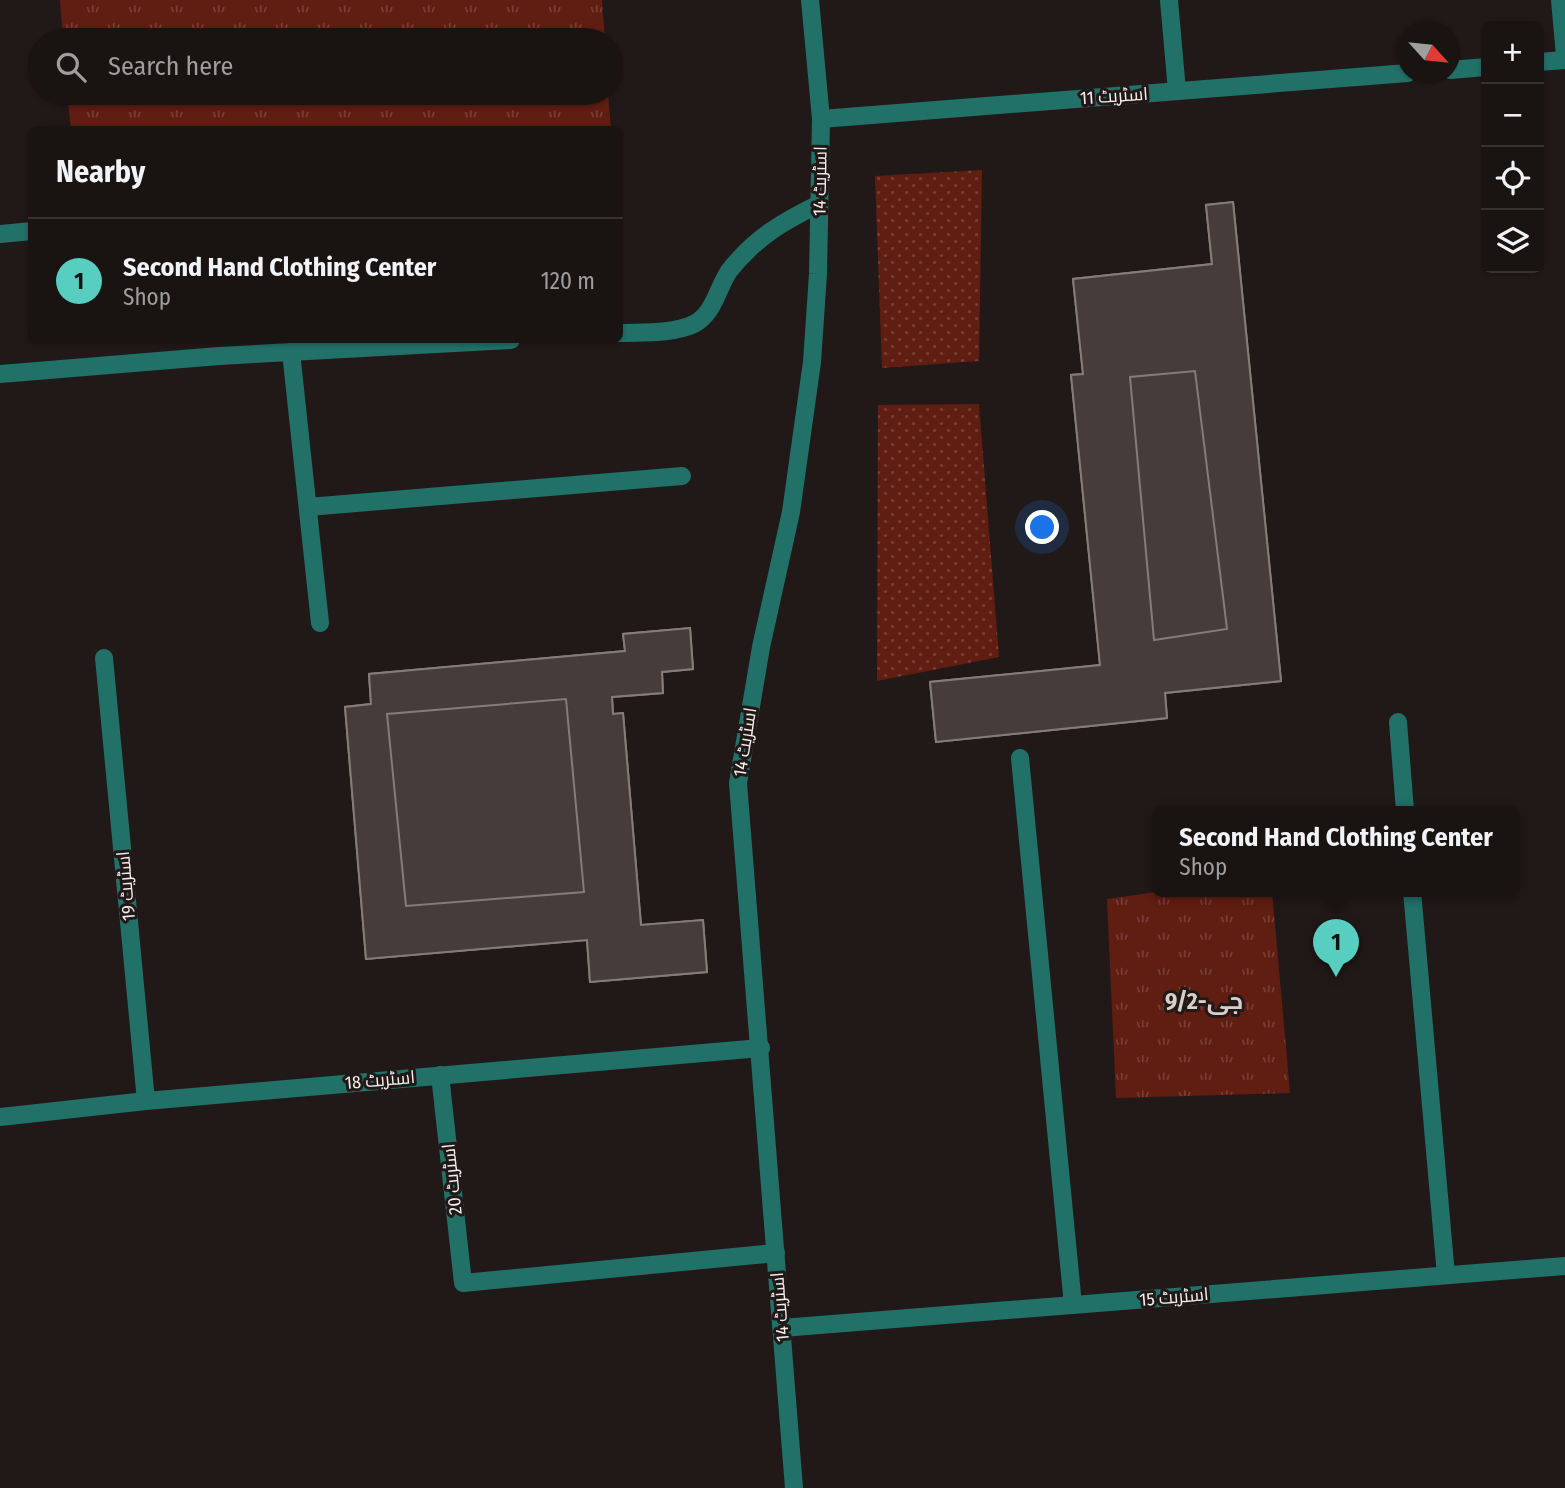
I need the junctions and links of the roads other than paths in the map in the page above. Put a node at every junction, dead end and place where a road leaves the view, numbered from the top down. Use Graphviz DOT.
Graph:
graph roads {
  1 [pos="810,0"];
  2 [pos="1170,0"];
  3 [pos="1560,0"];
  4 [pos="1565,58"];
  5 [pos="1544,61"];
  6 [pos="1481,67"];
  7 [pos="1460,68"];
  8 [pos="1397,74"];
  9 [pos="1177,91"];
  10 [pos="821,119"];
  11 [pos="819,204"];
  12 [pos="28,231"];
  13 [pos="0,234"];
  14 [pos="623,333"];
  15 [pos="456,343"];
  16 [pos="291,352"];
  17 [pos="0,374"];
  18 [pos="682,476"];
  19 [pos="308,506"];
  20 [pos="320,623"];
  21 [pos="105,664"];
  22 [pos="1398,722"];
  23 [pos="1020,758"];
  24 [pos="1405,806"];
  25 [pos="1413,897"];
  26 [pos="761,1048"];
  27 [pos="440,1075"];
  28 [pos="146,1101"];
  29 [pos="0,1117"];
  30 [pos="776,1253"];
  31 [pos="1565,1266"];
  32 [pos="1446,1275"];
  33 [pos="1073,1305"];
  34 [pos="782,1328"];
  35 [pos="794,1488"];
  1 -- 10 [label="street, اسٹریٹ 14"];
  2 -- 9 [label="street"];
  3 -- 4 [label="street"];
  4 -- 5 [label="street"];
  6 -- 7 [label="street"];
  8 -- 9 [label="street, اسٹریٹ 11"];
  9 -- 10 [label="street, اسٹریٹ 11"];
  10 -- 11 [label="street, اسٹریٹ 14"];
  11 -- 14 [label="street"];
  11 -- 26 [label="street, اسٹریٹ 14"];
  12 -- 13 [label="street"];
  15 -- 16 [label="street"];
  16 -- 17 [label="street"];
  16 -- 19 [label="street"];
  18 -- 19 [label="street"];
  19 -- 20 [label="street"];
  21 -- 28 [label="street, اسٹریٹ 19"];
  22 -- 24 [label="street"];
  23 -- 33 [label="street"];
  25 -- 32 [label="street"];
  26 -- 27 [label="street, اسٹریٹ 18"];
  26 -- 30 [label="street, اسٹریٹ 14"];
  27 -- 28 [label="street, اسٹریٹ 18"];
  27 -- 30 [label="street, اسٹریٹ 20"];
  28 -- 29 [label="street, اسٹریٹ 18"];
  30 -- 34 [label="street, اسٹریٹ 14"];
  31 -- 32 [label="street, اسٹریٹ 15"];
  32 -- 33 [label="street, اسٹریٹ 15"];
  33 -- 34 [label="street, اسٹریٹ 15"];
  34 -- 35 [label="street, اسٹریٹ 14"];
}
